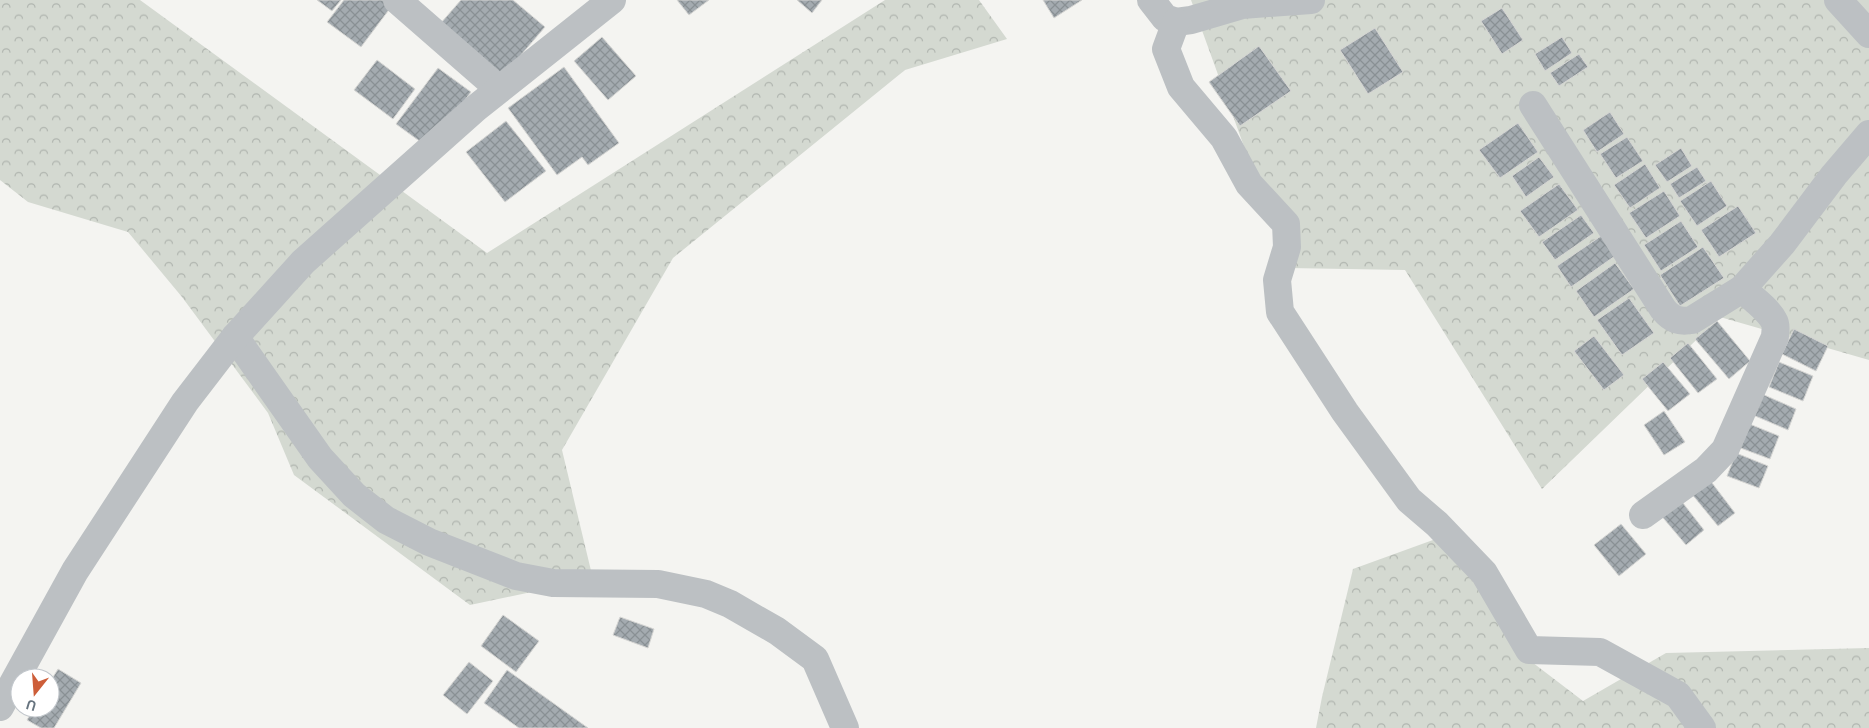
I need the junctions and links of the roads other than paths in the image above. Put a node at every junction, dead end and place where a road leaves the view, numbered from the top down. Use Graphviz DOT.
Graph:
graph roads {
  1 [pos="397,0"];
  2 [pos="612,0"];
  3 [pos="1151,0"];
  4 [pos="1311,0"];
  5 [pos="1838,0"];
  6 [pos="1176,22"];
  7 [pos="1869,34"];
  8 [pos="499,89"];
  9 [pos="1533,106"];
  10 [pos="1869,134"];
  11 [pos="1742,289"];
  12 [pos="235,337"];
  13 [pos="1643,515"];
  14 [pos="0,706"];
  15 [pos="845,728"];
  16 [pos="1702,728"];
  1 -- 8 [label="street"];
  2 -- 8 [label="street"];
  3 -- 6 [label="street"];
  4 -- 6 [label="street"];
  5 -- 7 [label="street"];
  6 -- 16 [label="street"];
  8 -- 12 [label="street"];
  9 -- 11 [label="street"];
  10 -- 11 [label="street"];
  11 -- 13 [label="street"];
  12 -- 14 [label="street"];
  12 -- 15 [label="street"];
}
